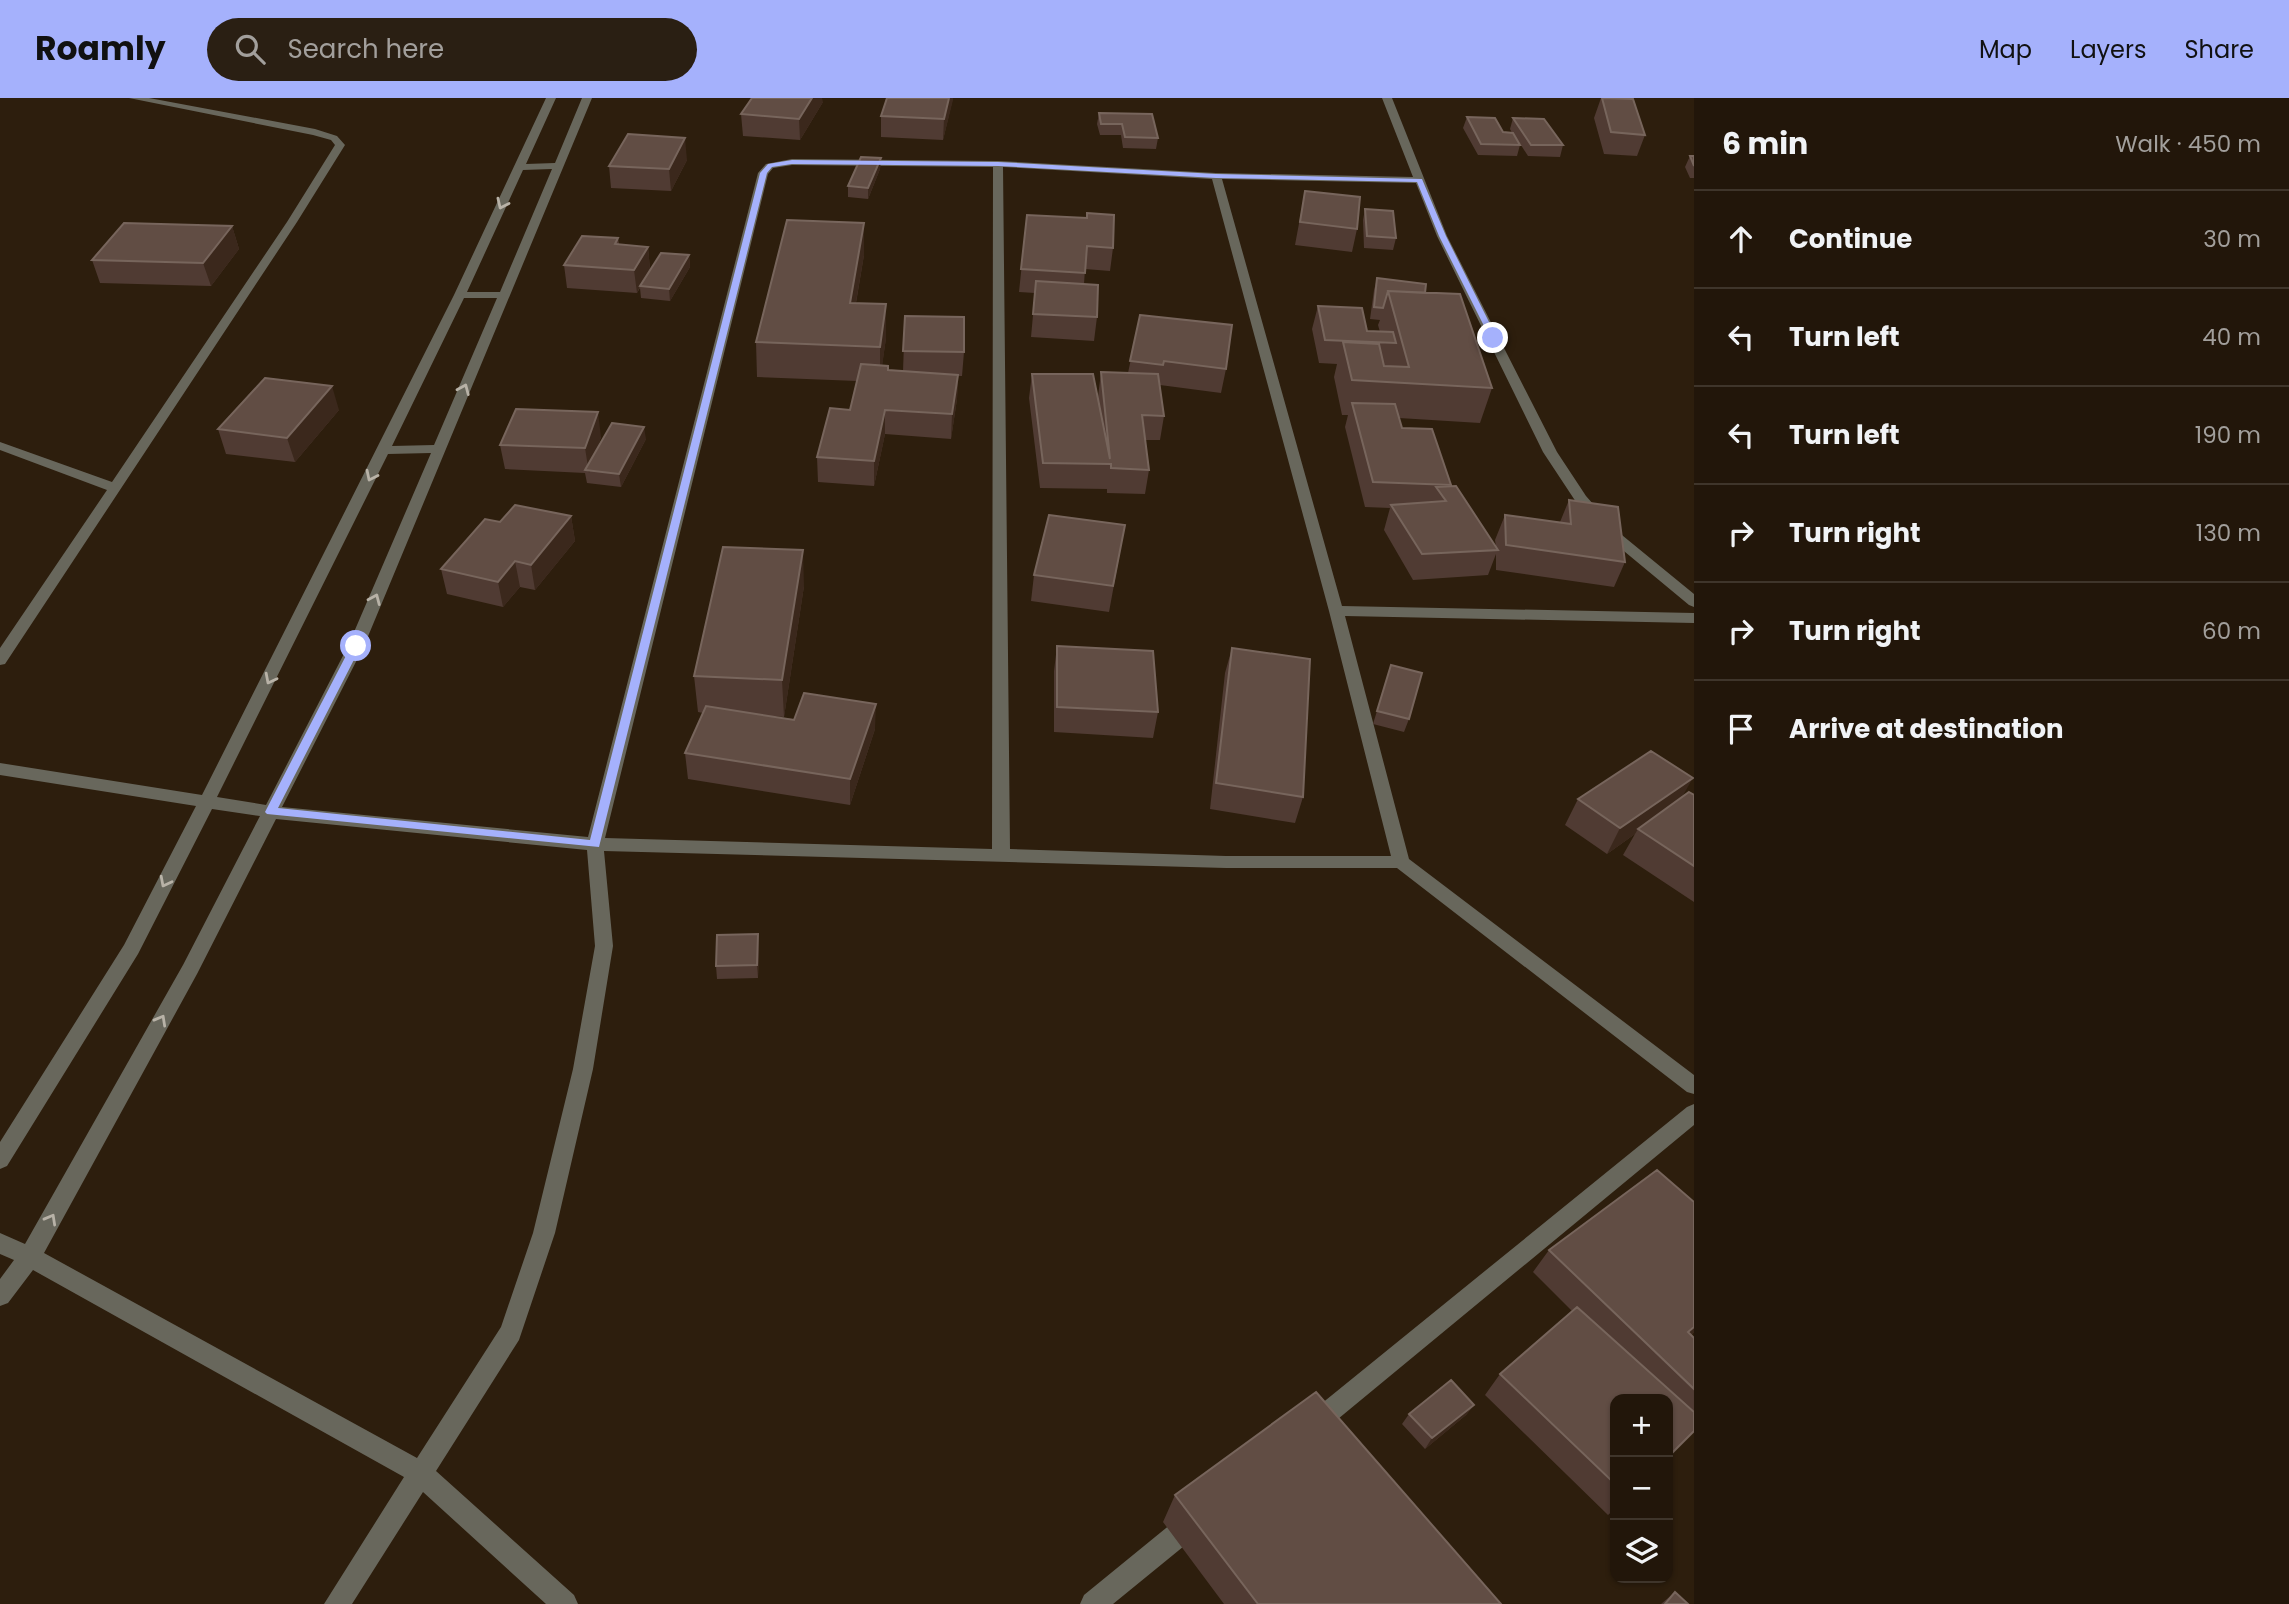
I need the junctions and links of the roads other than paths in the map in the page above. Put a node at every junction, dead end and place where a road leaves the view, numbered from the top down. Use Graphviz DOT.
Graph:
graph roads {
  1 [pos="134,98"];
  2 [pos="551,98"];
  3 [pos="587,98"];
  4 [pos="1387,98"];
  5 [pos="998,164"];
  6 [pos="558,166"];
  7 [pos="519,167"];
  8 [pos="1216,176"];
  9 [pos="1420,180"];
  10 [pos="460,295"];
  11 [pos="504,295"];
  12 [pos="0,446"];
  13 [pos="438,449"];
  14 [pos="384,450"];
  15 [pos="115,488"];
  16 [pos="1694,602"];
  17 [pos="1336,611"];
  18 [pos="1694,618"];
  19 [pos="0,660"];
  20 [pos="0,769"];
  21 [pos="206,802"];
  22 [pos="271,812"];
  23 [pos="595,844"];
  24 [pos="1001,856"];
  25 [pos="1401,862"];
  26 [pos="1694,1086"];
  27 [pos="1694,1113"];
  28 [pos="0,1160"];
  29 [pos="0,1243"];
  30 [pos="30,1257"];
  31 [pos="0,1296"];
  32 [pos="1297,1438"];
  33 [pos="419,1472"];
  34 [pos="1211,1508"];
  35 [pos="337,1604"];
  36 [pos="565,1604"];
  37 [pos="1093,1604"];
  1 -- 15 [label="street"];
  2 -- 7 [label="street"];
  3 -- 6 [label="street"];
  4 -- 9 [label="street"];
  5 -- 8 [label="street"];
  5 -- 23 [label="street"];
  5 -- 24 [label="street"];
  6 -- 7 [label="street"];
  6 -- 11 [label="street"];
  7 -- 10 [label="street, one-way"];
  8 -- 9 [label="street"];
  8 -- 17 [label="street"];
  9 -- 16 [label="street"];
  10 -- 11 [label="street"];
  10 -- 14 [label="street"];
  13 -- 11 [label="street, one-way"];
  12 -- 15 [label="street"];
  13 -- 14 [label="street"];
  22 -- 13 [label="street, one-way"];
  14 -- 21 [label="street, one-way"];
  15 -- 19 [label="street"];
  17 -- 18 [label="street"];
  17 -- 25 [label="street"];
  20 -- 21 [label="street"];
  21 -- 22 [label="street"];
  21 -- 28 [label="street, one-way"];
  22 -- 23 [label="street"];
  30 -- 22 [label="street, one-way"];
  23 -- 24 [label="street"];
  23 -- 33 [label="street"];
  24 -- 25 [label="street"];
  25 -- 26 [label="street"];
  27 -- 32 [label="street"];
  29 -- 30 [label="street"];
  30 -- 31 [label="street"];
  30 -- 33 [label="street"];
  33 -- 35 [label="street"];
  33 -- 36 [label="street"];
  34 -- 37 [label="street"];
}
